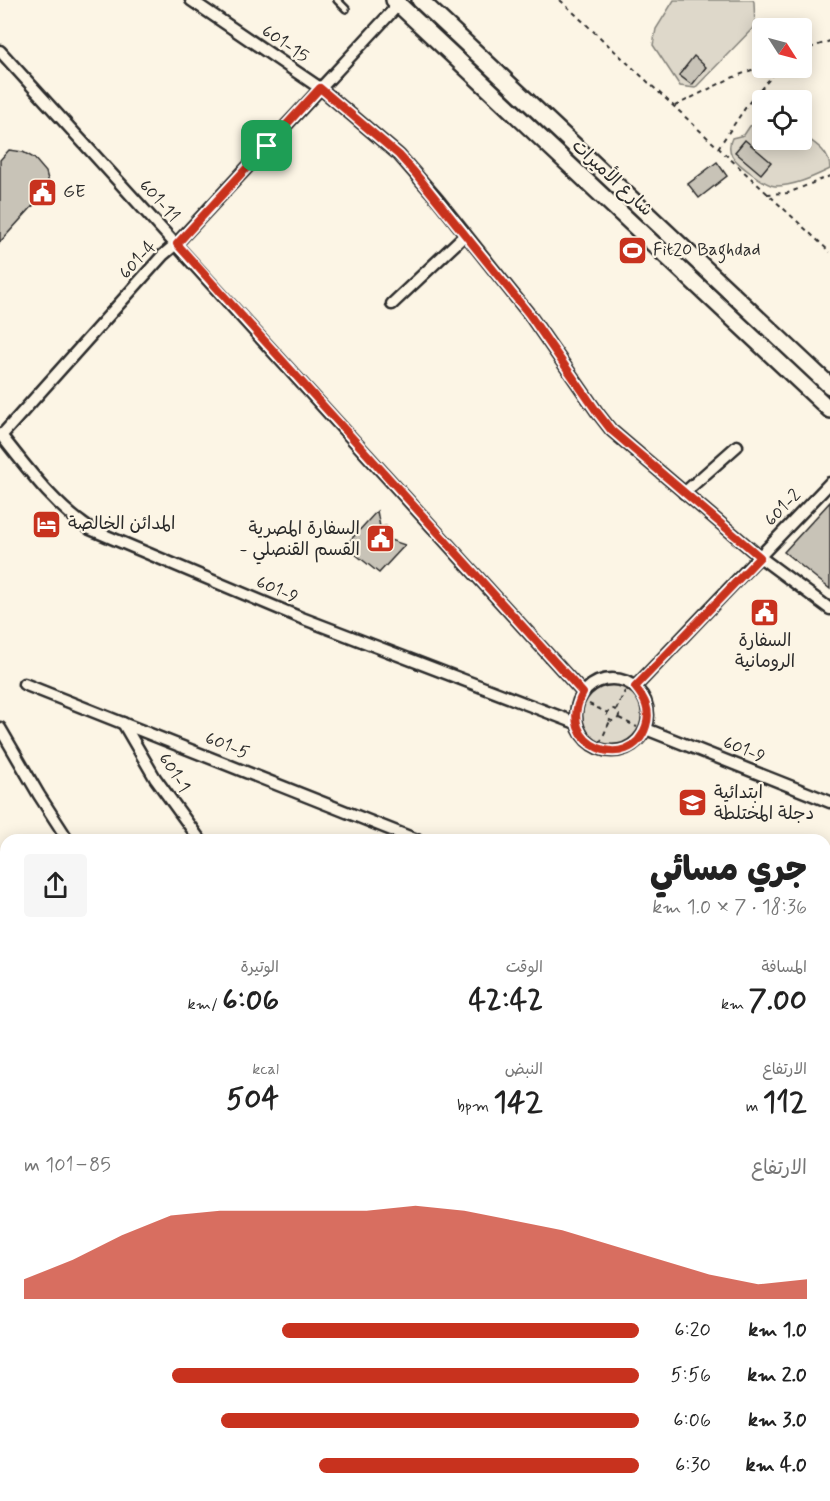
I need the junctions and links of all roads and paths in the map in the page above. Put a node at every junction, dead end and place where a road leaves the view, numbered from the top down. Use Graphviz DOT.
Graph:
graph roads {
  1 [pos="191,0"];
  2 [pos="337,0"];
  3 [pos="420,0"];
  4 [pos="560,0"];
  5 [pos="396,2"];
  6 [pos="346,9"];
  7 [pos="830,41"];
  8 [pos="812,47"];
  9 [pos="0,51"];
  10 [pos="752,70"];
  11 [pos="770,78"];
  12 [pos="320,88"];
  13 [pos="674,107"];
  14 [pos="718,148"];
  15 [pos="830,176"];
  16 [pos="767,194"];
  17 [pos="465,235"];
  18 [pos="177,244"];
  19 [pos="830,252"];
  20 [pos="392,304"];
  21 [pos="830,386"];
  22 [pos="830,410"];
  23 [pos="1,435"];
  24 [pos="737,446"];
  25 [pos="830,483"];
  26 [pos="684,494"];
  27 [pos="760,557"];
  28 [pos="830,609"];
  29 [pos="24,684"];
  30 [pos="631,688"];
  31 [pos="584,697"];
  32 [pos="616,710"];
  33 [pos="608,713"];
  34 [pos="619,718"];
  35 [pos="610,720"];
  36 [pos="123,723"];
  37 [pos="576,723"];
  38 [pos="0,728"];
  39 [pos="643,728"];
  40 [pos="600,743"];
  41 [pos="830,802"];
  42 [pos="64,834"];
  43 [pos="196,834"];
  44 [pos="397,834"];
  1 -- 12 [label="street, 601-15"];
  2 -- 6 [label="lane"];
  3 -- 21 [label="street, شارع الأميرات"];
  4 -- 13 [label="path"];
  5 -- 12 [label="street, 601-4"];
  5 -- 22 [label="street, شارع الأميرات"];
  7 -- 8 [label="path"];
  9 -- 18 [label="street, 601-11"];
  10 -- 13 [label="path"];
  11 -- 14 [label="path"];
  12 -- 17 [label="street, 601-15"];
  12 -- 18 [label="street, 601-4"];
  13 -- 14 [label="path"];
  14 -- 16 [label="path"];
  15 -- 16 [label="path"];
  16 -- 19 [label="path"];
  17 -- 20 [label="street"];
  17 -- 26 [label="street, 601-15"];
  18 -- 23 [label="street, 601-4"];
  18 -- 31 [label="street, 601-11"];
  23 -- 37 [label="street, 601-9"];
  24 -- 26 [label="street"];
  25 -- 27 [label="street, 601-2"];
  26 -- 27 [label="street, 601-15"];
  27 -- 28 [label="street, 601-15"];
  27 -- 30 [label="street, 601-2"];
  29 -- 36 [label="street, 601-5"];
  30 -- 31 [label="street"];
  30 -- 32 [label="path"];
  30 -- 39 [label="street"];
  31 -- 33 [label="path"];
  31 -- 37 [label="street"];
  32 -- 33 [label="path"];
  32 -- 34 [label="path"];
  33 -- 35 [label="path"];
  34 -- 35 [label="path"];
  34 -- 39 [label="path"];
  35 -- 40 [label="path"];
  36 -- 43 [label="street, 601-1"];
  36 -- 44 [label="street, 601-5"];
  37 -- 39 [label="street"];
  38 -- 42 [label="street"];
  39 -- 41 [label="street, 601-9"];
}
